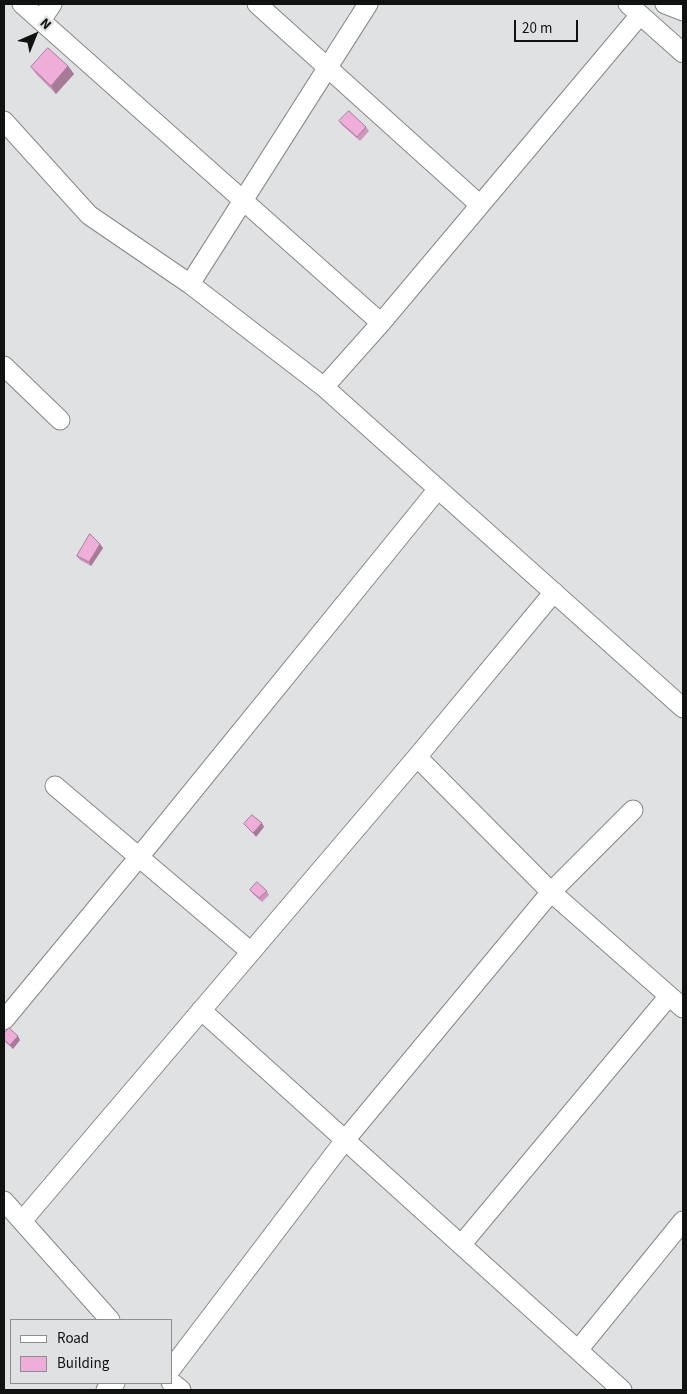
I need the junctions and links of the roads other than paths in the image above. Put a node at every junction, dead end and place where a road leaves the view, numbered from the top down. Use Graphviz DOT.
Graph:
graph roads {
  1 [pos="22,4"];
  2 [pos="52,4"];
  3 [pos="258,4"];
  4 [pos="368,4"];
  5 [pos="664,4"];
  6 [pos="634,9"];
  7 [pos="683,11"];
  8 [pos="41,20"];
  9 [pos="683,53"];
  10 [pos="328,68"];
  11 [pos="4,121"];
  12 [pos="244,200"];
  13 [pos="480,205"];
  14 [pos="190,284"];
  15 [pos="381,323"];
  16 [pos="4,366"];
  17 [pos="324,386"];
  18 [pos="60,420"];
  19 [pos="438,490"];
  20 [pos="554,592"];
  21 [pos="683,708"];
  22 [pos="417,757"];
  23 [pos="55,786"];
  24 [pos="632,810"];
  25 [pos="139,858"];
  26 [pos="551,892"];
  27 [pos="251,952"];
  28 [pos="669,996"];
  29 [pos="683,1008"];
  30 [pos="201,1010"];
  31 [pos="4,1020"];
  32 [pos="345,1140"];
  33 [pos="4,1201"];
  34 [pos="22,1221"];
  35 [pos="683,1221"];
  36 [pos="461,1245"];
  37 [pos="109,1319"];
  38 [pos="578,1350"];
  39 [pos="172,1368"];
  40 [pos="622,1390"];
  1 -- 8 [label="street"];
  2 -- 8 [label="street"];
  3 -- 10 [label="street"];
  4 -- 10 [label="street"];
  5 -- 7 [label="street"];
  6 -- 9 [label="street"];
  6 -- 13 [label="street"];
  8 -- 12 [label="street"];
  10 -- 12 [label="street"];
  10 -- 13 [label="street"];
  11 -- 14 [label="street"];
  12 -- 14 [label="street"];
  12 -- 15 [label="street"];
  13 -- 15 [label="street"];
  14 -- 17 [label="street"];
  15 -- 17 [label="street"];
  16 -- 18 [label="street"];
  17 -- 19 [label="street"];
  19 -- 20 [label="street"];
  19 -- 25 [label="street"];
  20 -- 21 [label="street"];
  20 -- 22 [label="street"];
  22 -- 26 [label="street"];
  22 -- 27 [label="street"];
  23 -- 25 [label="street"];
  24 -- 26 [label="street"];
  25 -- 27 [label="street"];
  25 -- 31 [label="street"];
  26 -- 28 [label="street"];
  26 -- 32 [label="street"];
  27 -- 30 [label="street"];
  28 -- 29 [label="street"];
  28 -- 36 [label="street"];
  30 -- 32 [label="street"];
  30 -- 34 [label="street"];
  32 -- 36 [label="street"];
  32 -- 39 [label="street"];
  33 -- 34 [label="street"];
  34 -- 37 [label="street"];
  35 -- 38 [label="street"];
  36 -- 38 [label="street"];
  38 -- 40 [label="street"];
}
